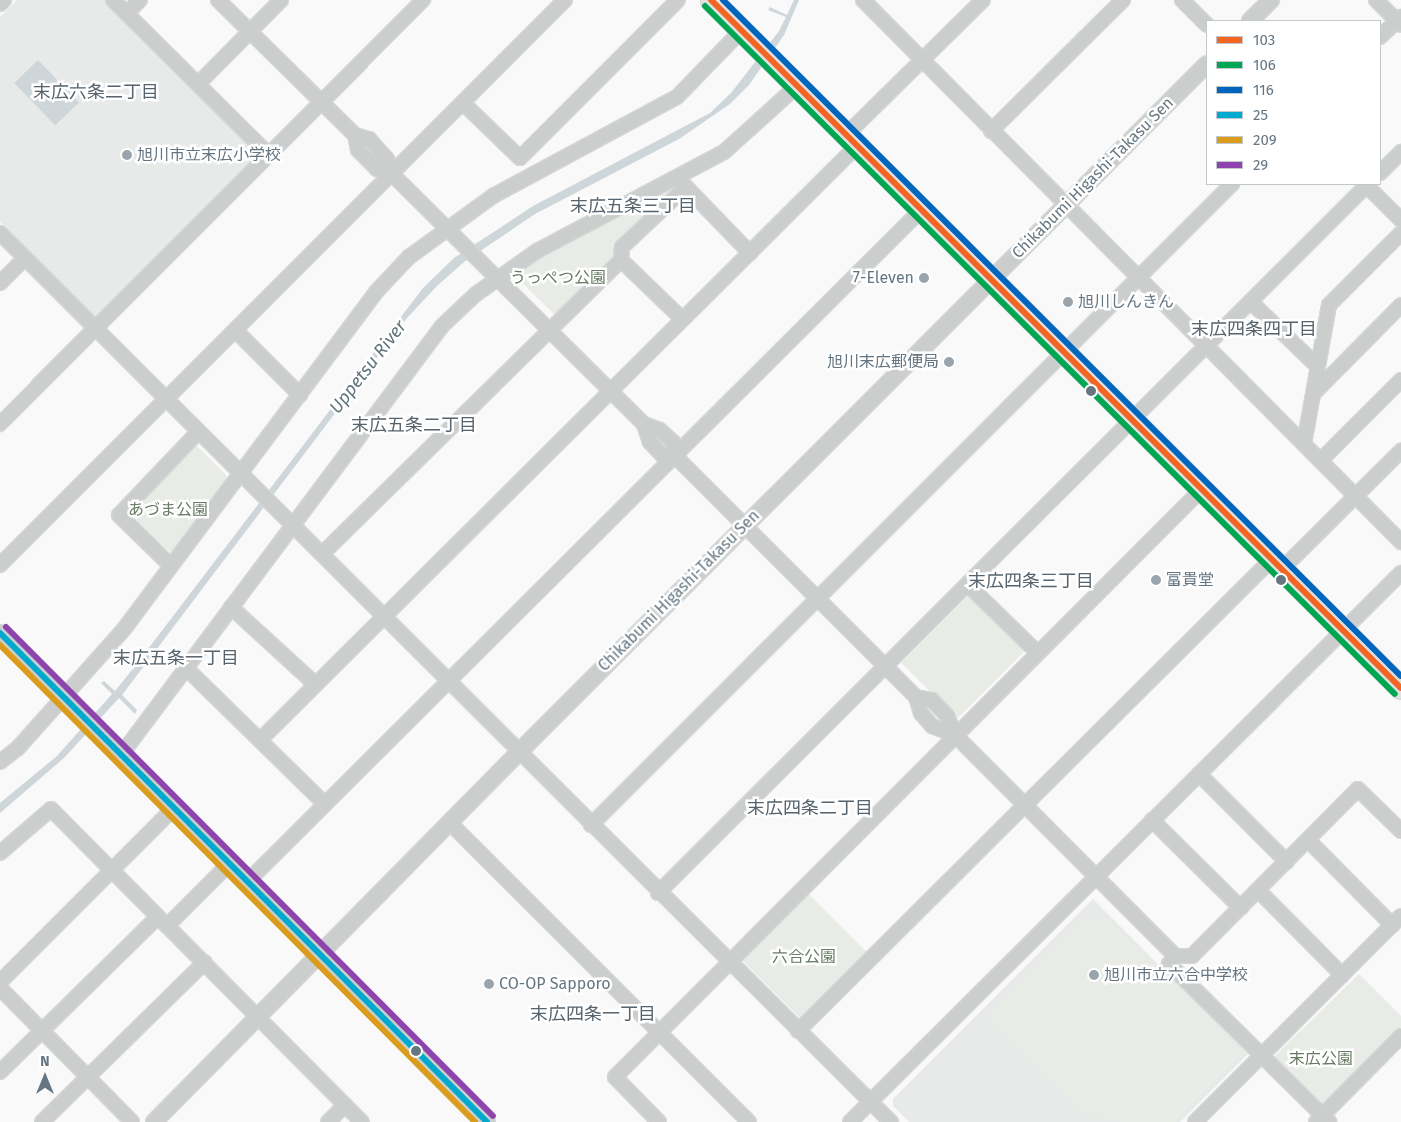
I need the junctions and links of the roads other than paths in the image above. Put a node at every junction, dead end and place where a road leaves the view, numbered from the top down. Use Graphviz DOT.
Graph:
graph roads {
  1 [pos="4,0"];
  2 [pos="114,0"];
  3 [pos="140,0"];
  4 [pos="218,0"];
  5 [pos="281,0"];
  6 [pos="423,0"];
  7 [pos="565,0"];
  8 [pos="678,0"];
  9 [pos="712,0"];
  10 [pos="863,0"];
  11 [pos="983,0"];
  12 [pos="1123,0"];
  13 [pos="1182,0"];
  14 [pos="1271,0"];
  15 [pos="1376,0"];
  16 [pos="0,4"];
  17 [pos="127,13"];
  18 [pos="1251,20"];
  19 [pos="1400,21"];
  20 [pos="1206,24"];
  21 [pos="249,32"];
  22 [pos="746,35"];
  23 [pos="1381,36"];
  24 [pos="923,60"];
  25 [pos="1206,65"];
  26 [pos="790,79"];
  27 [pos="198,84"];
  28 [pos="322,103"];
  29 [pos="463,103"];
  30 [pos="991,130"];
  31 [pos="852,141"];
  32 [pos="1401,152"];
  33 [pos="269,155"];
  34 [pos="520,158"];
  35 [pos="533,172"];
  36 [pos="1381,172"];
  37 [pos="392,174"];
  38 [pos="682,182"];
  39 [pos="1231,185"];
  40 [pos="1366,185"];
  41 [pos="1368,185"];
  42 [pos="1066,205"];
  43 [pos="921,210"];
  44 [pos="1401,220"];
  45 [pos="451,231"];
  46 [pos="0,233"];
  47 [pos="1401,233"];
  48 [pos="750,253"];
  49 [pos="24,259"];
  50 [pos="621,260"];
  51 [pos="495,274"];
  52 [pos="1139,278"];
  53 [pos="991,280"];
  54 [pos="0,284"];
  55 [pos="1251,302"];
  56 [pos="1401,305"];
  57 [pos="682,319"];
  58 [pos="95,329"];
  59 [pos="550,329"];
  60 [pos="235,330"];
  61 [pos="1208,346"];
  62 [pos="1066,352"];
  63 [pos="1317,366"];
  64 [pos="1401,380"];
  65 [pos="610,391"];
  66 [pos="1312,394"];
  67 [pos="300,395"];
  68 [pos="166,400"];
  69 [pos="1132,417"];
  70 [pos="0,424"];
  71 [pos="198,432"];
  72 [pos="1304,444"];
  73 [pos="1401,452"];
  74 [pos="675,456"];
  75 [pos="1321,460"];
  76 [pos="245,479"];
  77 [pos="1202,488"];
  78 [pos="1356,497"];
  79 [pos="287,521"];
  80 [pos="746,525"];
  81 [pos="1401,542"];
  82 [pos="322,554"];
  83 [pos="1277,564"];
  84 [pos="0,565"];
  85 [pos="171,566"];
  86 [pos="1401,573"];
  87 [pos="968,585"];
  88 [pos="819,598"];
  89 [pos="231,607"];
  90 [pos="383,616"];
  91 [pos="1343,630"];
  92 [pos="0,633"];
  93 [pos="1037,652"];
  94 [pos="885,666"];
  95 [pos="186,668"];
  96 [pos="448,682"];
  97 [pos="315,684"];
  98 [pos="1401,688"];
  99 [pos="70,704"];
  100 [pos="955,735"];
  101 [pos="260,740"];
  102 [pos="518,753"];
  103 [pos="121,755"];
  104 [pos="0,762"];
  105 [pos="1199,774"];
  106 [pos="325,804"];
  107 [pos="1024,804"];
  108 [pos="174,808"];
  109 [pos="1152,820"];
  110 [pos="449,822"];
  111 [pos="591,824"];
  112 [pos="1401,831"];
  113 [pos="1308,840"];
  114 [pos="0,853"];
  115 [pos="1287,862"];
  116 [pos="230,863"];
  117 [pos="112,872"];
  118 [pos="1096,876"];
  119 [pos="248,881"];
  120 [pos="1258,890"];
  121 [pos="658,893"];
  122 [pos="1241,908"];
  123 [pos="1397,920"];
  124 [pos="162,921"];
  125 [pos="320,954"];
  126 [pos="1175,956"];
  127 [pos="205,962"];
  128 [pos="728,962"];
  129 [pos="1342,976"];
  130 [pos="0,982"];
  131 [pos="0,988"];
  132 [pos="258,1018"];
  133 [pos="42,1030"];
  134 [pos="798,1031"];
  135 [pos="659,1032"];
  136 [pos="1401,1036"];
  137 [pos="1261,1056"];
  138 [pos="0,1072"];
  139 [pos="88,1076"];
  140 [pos="871,1102"];
  141 [pos="345,1105"];
  142 [pos="1322,1120"];
  143 [pos="42,1122"];
  144 [pos="132,1122"];
  145 [pos="154,1122"];
  146 [pos="328,1122"];
  147 [pos="362,1122"];
  148 [pos="487,1122"];
  149 [pos="659,1122"];
  150 [pos="750,1122"];
  151 [pos="850,1122"];
  152 [pos="891,1122"];
  153 [pos="1195,1122"];
  1 -- 16 [label="street"];
  2 -- 17 [label="street"];
  3 -- 17 [label="street"];
  4 -- 21 [label="street"];
  5 -- 21 [label="street"];
  6 -- 28 [label="street"];
  7 -- 29 [label="street"];
  8 -- 34 [label="street"];
  9 -- 22 [label="main road"];
  10 -- 24 [label="street"];
  11 -- 24 [label="street"];
  12 -- 30 [label="street"];
  13 -- 20 [label="street"];
  14 -- 18 [label="street"];
  15 -- 19 [label="street"];
  17 -- 27 [label="street"];
  19 -- 23 [label="street"];
  21 -- 27 [label="street"];
  21 -- 28 [label="street"];
  22 -- 26 [label="main road"];
  22 -- 35 [label="street"];
  24 -- 30 [label="street"];
  24 -- 31 [label="street"];
  25 -- 42 [label="street, Chikabumi Higashi-Takasu Sen"];
  26 -- 31 [label="main road"];
  26 -- 38 [label="street"];
  27 -- 33 [label="street"];
  28 -- 33 [label="street"];
  28 -- 37 [label="street"];
  29 -- 34 [label="street"];
  29 -- 37 [label="street"];
  30 -- 42 [label="street"];
  31 -- 43 [label="main road"];
  31 -- 48 [label="street"];
  32 -- 36 [label="street"];
  33 -- 58 [label="street"];
  34 -- 35 [label="street"];
  35 -- 45 [label="street"];
  37 -- 45 [label="street"];
  37 -- 60 [label="street"];
  38 -- 48 [label="street"];
  38 -- 50 [label="street"];
  38 -- 51 [label="street"];
  39 -- 52 [label="street"];
  40 -- 55 [label="street"];
  41 -- 44 [label="street"];
  42 -- 52 [label="street"];
  42 -- 53 [label="street, Chikabumi Higashi-Takasu Sen"];
  43 -- 53 [label="main road"];
  43 -- 74 [label="street"];
  45 -- 51 [label="street"];
  45 -- 67 [label="street"];
  46 -- 49 [label="street"];
  47 -- 63 [label="street"];
  48 -- 57 [label="street"];
  49 -- 54 [label="street"];
  49 -- 58 [label="street"];
  50 -- 57 [label="street"];
  50 -- 59 [label="street"];
  51 -- 59 [label="street"];
  51 -- 79 [label="street"];
  52 -- 61 [label="street"];
  52 -- 62 [label="street"];
  53 -- 62 [label="main road"];
  53 -- 80 [label="street, Chikabumi Higashi-Takasu Sen"];
  55 -- 61 [label="street"];
  55 -- 63 [label="street"];
  56 -- 66 [label="street"];
  57 -- 65 [label="street"];
  58 -- 68 [label="street"];
  58 -- 70 [label="street"];
  59 -- 65 [label="street"];
  59 -- 82 [label="street"];
  60 -- 67 [label="street"];
  60 -- 68 [label="street"];
  61 -- 69 [label="street"];
  61 -- 72 [label="street"];
  62 -- 69 [label="main road"];
  62 -- 88 [label="street"];
  63 -- 66 [label="street"];
  64 -- 75 [label="street"];
  65 -- 74 [label="street"];
  65 -- 90 [label="street"];
  66 -- 72 [label="street"];
  67 -- 76 [label="street"];
  68 -- 71 [label="street"];
  68 -- 84 [label="street"];
  69 -- 77 [label="main road"];
  69 -- 87 [label="street"];
  71 -- 76 [label="street"];
  71 -- 85 [label="street"];
  72 -- 75 [label="street"];
  73 -- 78 [label="street"];
  74 -- 80 [label="street"];
  74 -- 96 [label="street"];
  75 -- 78 [label="street"];
  76 -- 79 [label="street"];
  76 -- 85 [label="street"];
  77 -- 83 [label="main road"];
  77 -- 93 [label="street"];
  78 -- 81 [label="street"];
  78 -- 83 [label="street"];
  79 -- 82 [label="street"];
  79 -- 89 [label="street"];
  80 -- 88 [label="street"];
  80 -- 102 [label="street, Chikabumi Higashi-Takasu Sen"];
  82 -- 90 [label="street"];
  83 -- 91 [label="main road"];
  83 -- 107 [label="street"];
  85 -- 99 [label="street"];
  86 -- 91 [label="street"];
  87 -- 93 [label="street"];
  87 -- 94 [label="street"];
  88 -- 94 [label="street"];
  88 -- 111 [label="street"];
  89 -- 95 [label="street"];
  89 -- 97 [label="street"];
  90 -- 96 [label="street"];
  90 -- 97 [label="street"];
  91 -- 98 [label="main road"];
  91 -- 105 [label="street"];
  92 -- 99 [label="street"];
  93 -- 100 [label="street"];
  94 -- 100 [label="street"];
  94 -- 121 [label="street"];
  95 -- 101 [label="street"];
  95 -- 103 [label="street"];
  96 -- 102 [label="street"];
  96 -- 106 [label="street"];
  97 -- 101 [label="street"];
  99 -- 103 [label="street"];
  99 -- 104 [label="street"];
  100 -- 107 [label="street"];
  100 -- 128 [label="street"];
  101 -- 106 [label="street"];
  102 -- 110 [label="street, Chikabumi Higashi-Takasu Sen"];
  102 -- 111 [label="street"];
  103 -- 108 [label="street"];
  105 -- 109 [label="street"];
  105 -- 115 [label="street"];
  106 -- 119 [label="street"];
  107 -- 118 [label="street"];
  107 -- 134 [label="street"];
  108 -- 116 [label="street"];
  108 -- 117 [label="street"];
  109 -- 118 [label="street"];
  109 -- 122 [label="street"];
  110 -- 125 [label="street, Chikabumi Higashi-Takasu Sen"];
  110 -- 135 [label="street"];
  111 -- 121 [label="street"];
  112 -- 113 [label="street"];
  113 -- 115 [label="street"];
  113 -- 123 [label="street"];
  114 -- 117 [label="street"];
  115 -- 120 [label="street"];
  116 -- 119 [label="street"];
  116 -- 124 [label="street"];
  117 -- 124 [label="street"];
  117 -- 130 [label="street"];
  118 -- 126 [label="street"];
  118 -- 140 [label="street"];
  119 -- 125 [label="street"];
  120 -- 122 [label="street"];
  120 -- 129 [label="street"];
  121 -- 128 [label="street"];
  122 -- 126 [label="street"];
  123 -- 129 [label="street"];
  124 -- 127 [label="street"];
  124 -- 133 [label="street"];
  125 -- 132 [label="street, Chikabumi Higashi-Takasu Sen"];
  125 -- 148 [label="street"];
  126 -- 137 [label="street"];
  127 -- 132 [label="street"];
  127 -- 139 [label="street"];
  128 -- 134 [label="street"];
  128 -- 135 [label="street"];
  129 -- 137 [label="street"];
  131 -- 133 [label="street"];
  132 -- 141 [label="street"];
  132 -- 145 [label="street, Chikabumi Higashi-Takasu Sen"];
  133 -- 138 [label="street"];
  133 -- 139 [label="street"];
  134 -- 140 [label="street"];
  135 -- 149 [label="street"];
  135 -- 150 [label="street"];
  136 -- 142 [label="street"];
  137 -- 142 [label="street"];
  137 -- 153 [label="street"];
  139 -- 143 [label="street"];
  139 -- 144 [label="street"];
  140 -- 151 [label="street"];
  140 -- 152 [label="street"];
  141 -- 146 [label="street"];
  141 -- 147 [label="street"];
}
